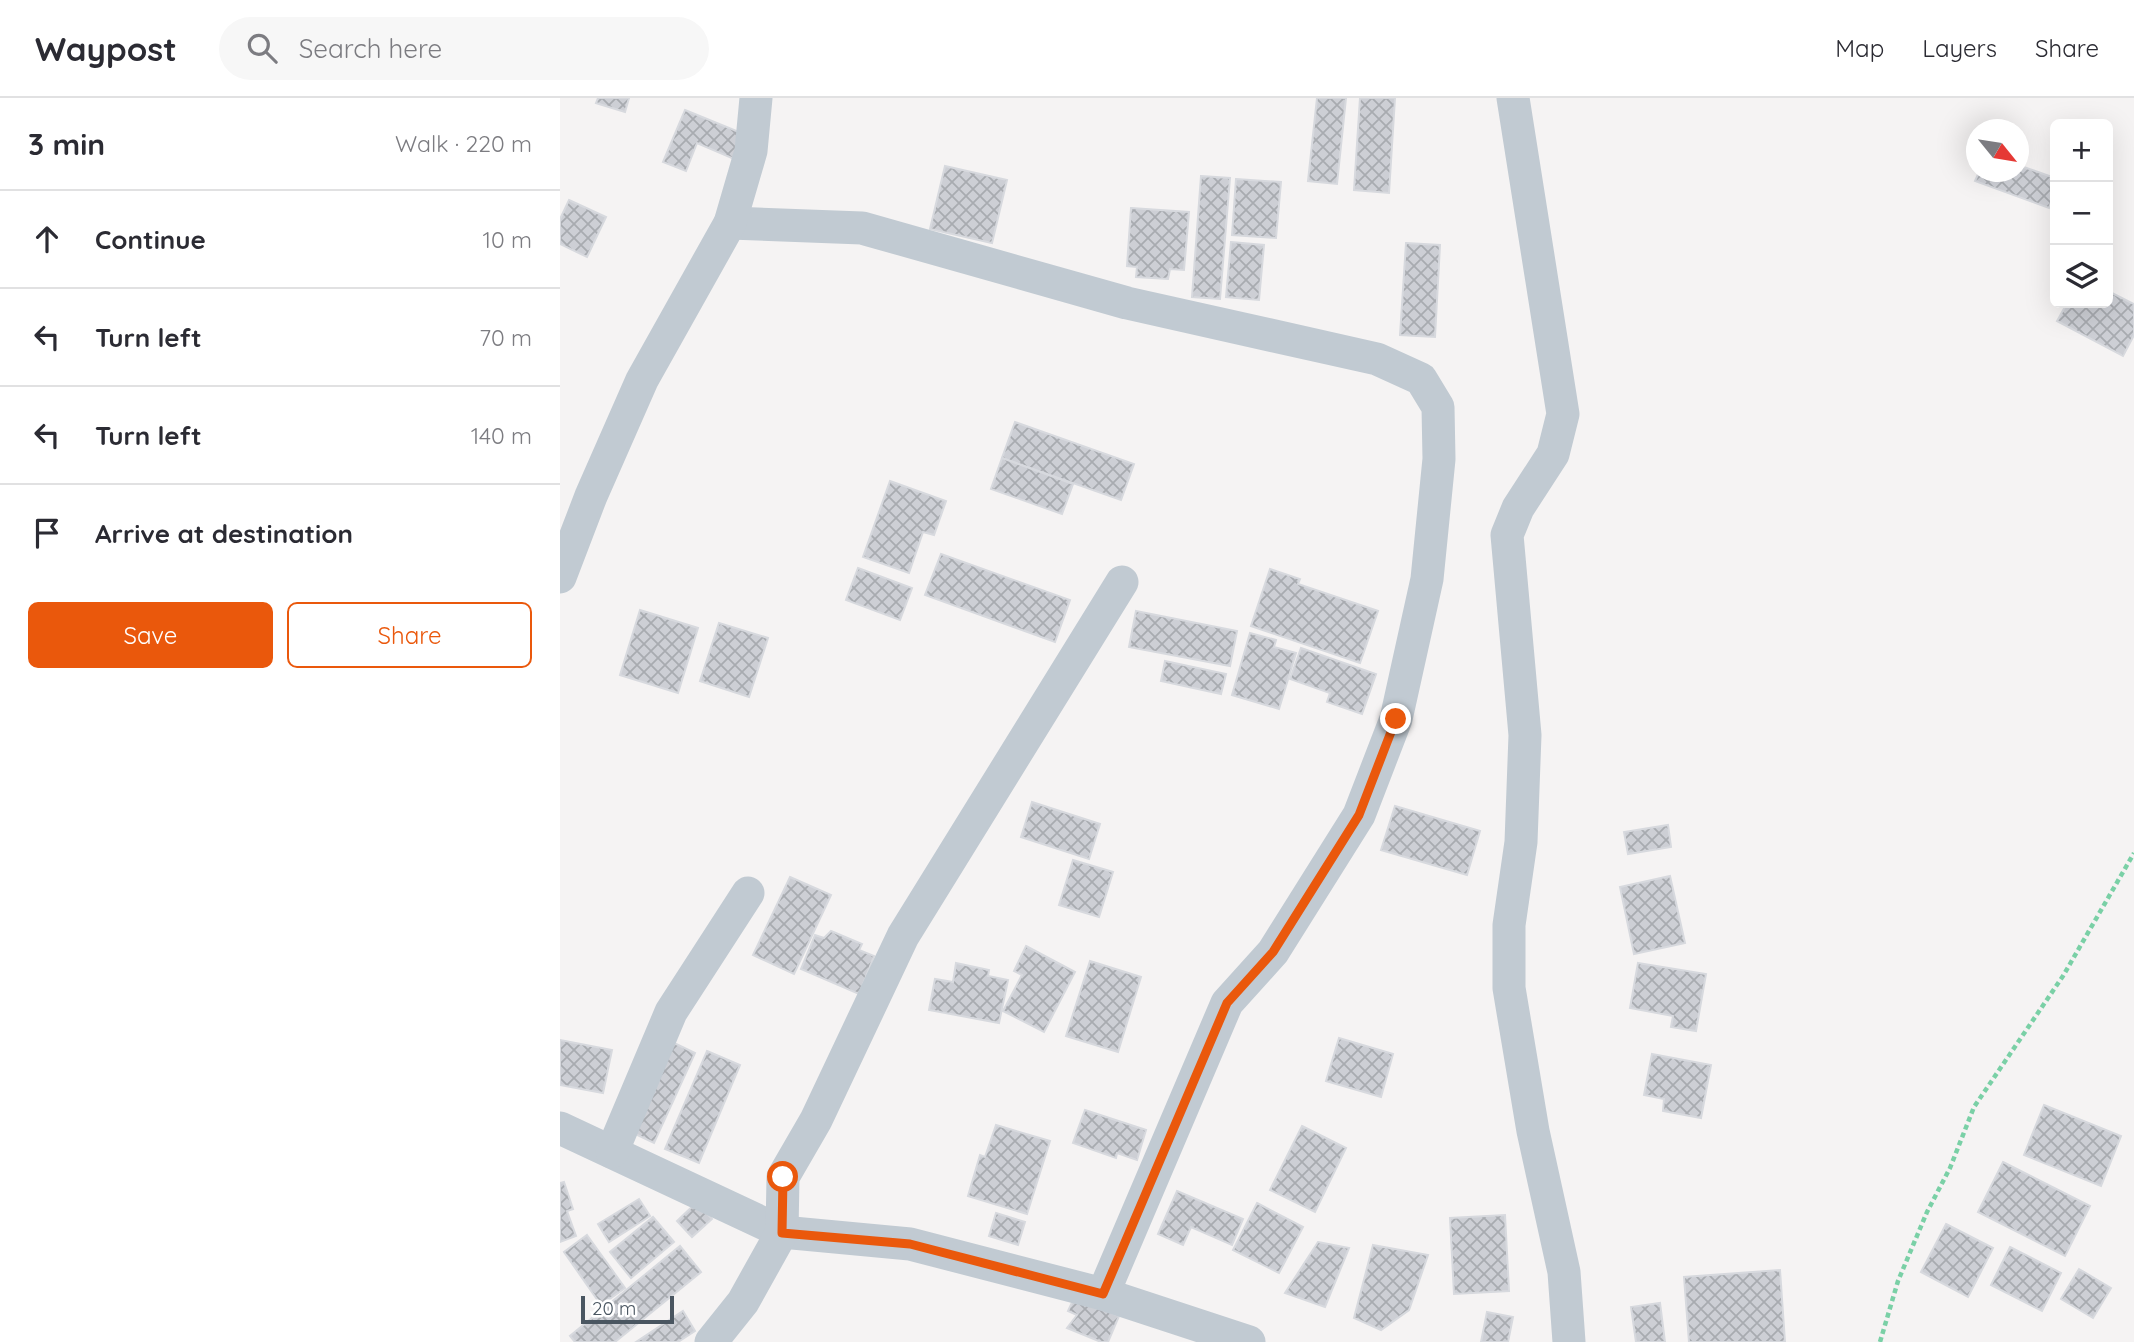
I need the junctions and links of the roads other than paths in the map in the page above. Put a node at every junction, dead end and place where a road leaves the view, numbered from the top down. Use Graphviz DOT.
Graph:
graph roads {
  1 [pos="756,98"];
  2 [pos="1513,98"];
  3 [pos="730,223"];
  4 [pos="560,577"];
  5 [pos="1122,582"];
  6 [pos="748,893"];
  7 [pos="560,1129"];
  8 [pos="612,1152"];
  9 [pos="782,1233"];
  10 [pos="1103,1294"];
  11 [pos="711,1342"];
  12 [pos="1249,1342"];
  13 [pos="1569,1342"];
  1 -- 3 [label="street"];
  2 -- 13 [label="street"];
  3 -- 4 [label="street"];
  3 -- 10 [label="street"];
  5 -- 9 [label="street"];
  6 -- 8 [label="street"];
  7 -- 8 [label="street"];
  8 -- 9 [label="street"];
  9 -- 10 [label="street"];
  9 -- 11 [label="street"];
  10 -- 12 [label="street"];
}
